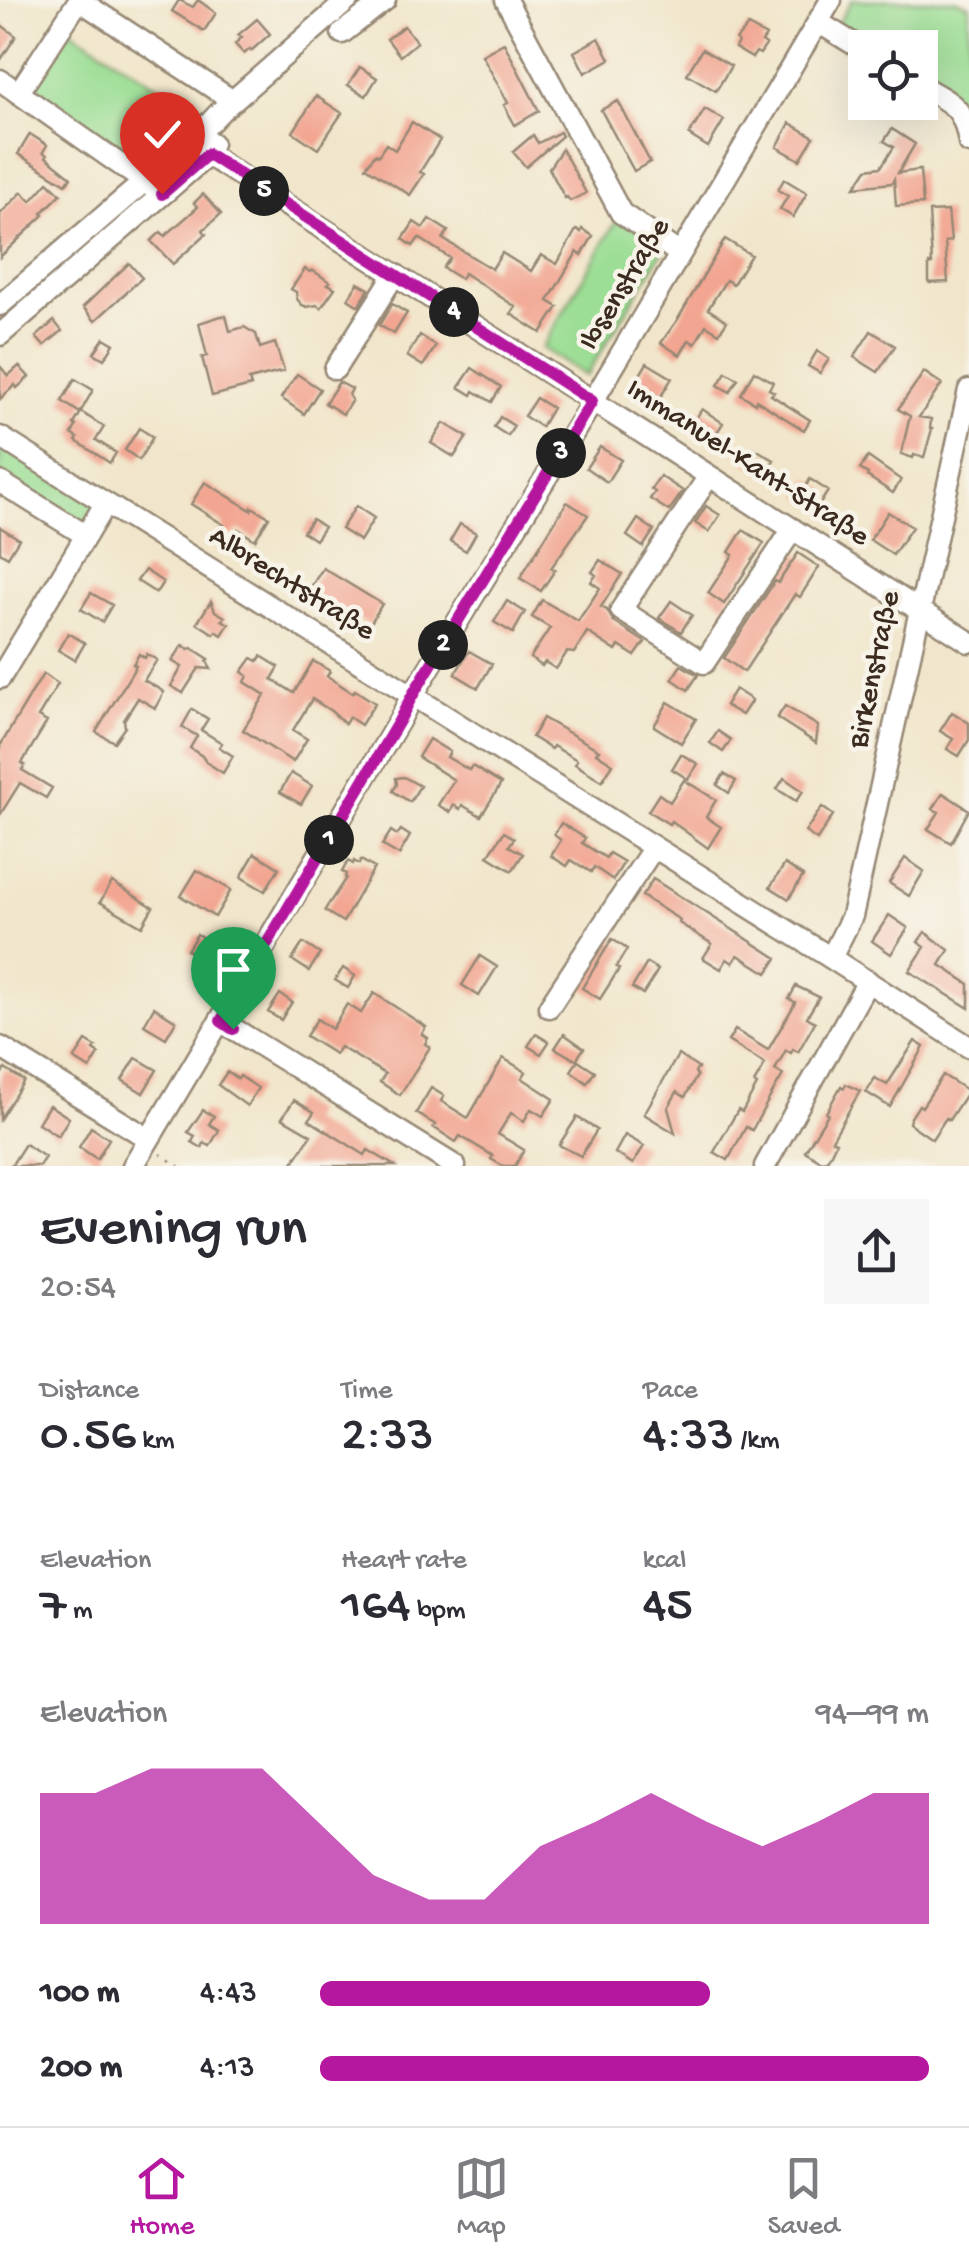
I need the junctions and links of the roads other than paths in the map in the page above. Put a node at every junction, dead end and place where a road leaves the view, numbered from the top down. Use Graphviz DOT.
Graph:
graph roads {
  1 [pos="79,0"];
  2 [pos="348,0"];
  3 [pos="385,0"];
  4 [pos="506,0"];
  5 [pos="832,0"];
  6 [pos="818,22"];
  7 [pos="342,34"];
  8 [pos="848,41"];
  9 [pos="0,80"];
  10 [pos="19,92"];
  11 [pos="938,92"];
  12 [pos="965,103"];
  13 [pos="227,106"];
  14 [pos="969,143"];
  15 [pos="201,147"];
  16 [pos="153,188"];
  17 [pos="680,254"];
  18 [pos="394,274"];
  19 [pos="0,306"];
  20 [pos="0,336"];
  21 [pos="334,369"];
  22 [pos="969,390"];
  23 [pos="592,401"];
  24 [pos="0,437"];
  25 [pos="710,476"];
  26 [pos="0,482"];
  27 [pos="105,504"];
  28 [pos="793,528"];
  29 [pos="85,535"];
  30 [pos="919,610"];
  31 [pos="969,642"];
  32 [pos="0,678"];
  33 [pos="412,696"];
  34 [pos="654,846"];
  35 [pos="831,958"];
  36 [pos="868,981"];
  37 [pos="550,1007"];
  38 [pos="221,1021"];
  39 [pos="0,1047"];
  40 [pos="969,1047"];
  41 [pos="147,1142"];
  42 [pos="133,1166"];
  43 [pos="455,1166"];
  44 [pos="764,1166"];
  1 -- 10 [label="street"];
  1 -- 13 [label="street"];
  2 -- 13 [label="street"];
  3 -- 7 [label="street"];
  4 -- 17 [label="street"];
  5 -- 6 [label="street, Ibsenstraße"];
  6 -- 8 [label="street"];
  6 -- 17 [label="street, Ibsenstraße"];
  9 -- 10 [label="street"];
  10 -- 16 [label="street"];
  11 -- 12 [label="street"];
  12 -- 14 [label="street"];
  13 -- 15 [label="street"];
  15 -- 16 [label="street"];
  15 -- 18 [label="street, Immanuel-Kant-Straße"];
  16 -- 19 [label="street"];
  16 -- 20 [label="street"];
  17 -- 23 [label="street, Ibsenstraße"];
  18 -- 21 [label="street"];
  18 -- 23 [label="street, Immanuel-Kant-Straße"];
  22 -- 30 [label="street, Birkenstraße"];
  23 -- 25 [label="street, Immanuel-Kant-Straße"];
  23 -- 33 [label="street, Ibsenstraße"];
  24 -- 27 [label="street, Albrechtstraße"];
  25 -- 28 [label="street, Immanuel-Kant-Straße"];
  25 -- 28 [label="street"];
  26 -- 29 [label="street"];
  27 -- 29 [label="street"];
  27 -- 33 [label="street, Albrechtstraße"];
  28 -- 30 [label="street, Immanuel-Kant-Straße"];
  29 -- 32 [label="street"];
  30 -- 31 [label="street, Immanuel-Kant-Straße"];
  30 -- 35 [label="street, Birkenstraße"];
  33 -- 34 [label="street, Albrechtstraße"];
  33 -- 38 [label="street, Ibsenstraße"];
  34 -- 35 [label="street, Albrechtstraße"];
  34 -- 37 [label="street"];
  35 -- 36 [label="street, Albrechtstraße"];
  36 -- 40 [label="street, Albrechtstraße"];
  36 -- 44 [label="street"];
  38 -- 41 [label="street, Ibsenstraße"];
  38 -- 43 [label="street"];
  39 -- 41 [label="street"];
  41 -- 42 [label="street, Ibsenstraße"];
}
